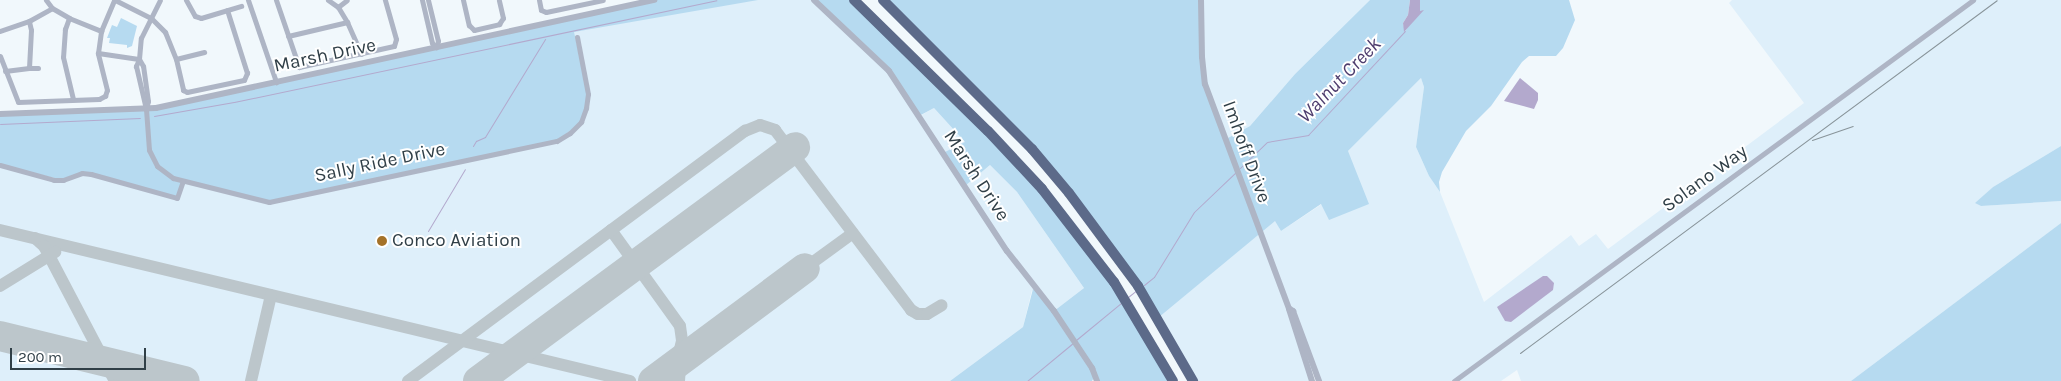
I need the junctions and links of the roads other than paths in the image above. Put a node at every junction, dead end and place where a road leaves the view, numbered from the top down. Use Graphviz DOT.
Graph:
graph roads {
  1 [pos="46,0"];
  2 [pos="115,0"];
  3 [pos="160,0"];
  4 [pos="186,0"];
  5 [pos="248,0"];
  6 [pos="276,0"];
  7 [pos="328,0"];
  8 [pos="347,0"];
  9 [pos="385,0"];
  10 [pos="422,0"];
  11 [pos="428,0"];
  12 [pos="463,0"];
  13 [pos="499,0"];
  14 [pos="539,0"];
  15 [pos="603,0"];
  16 [pos="654,0"];
  17 [pos="814,0"];
  18 [pos="854,0"];
  19 [pos="882,0"];
  20 [pos="1201,0"];
  21 [pos="1974,0"];
  22 [pos="242,6"];
  23 [pos="338,6"];
  24 [pos="52,8"];
  25 [pos="227,10"];
  26 [pos="69,18"];
  27 [pos="152,18"];
  28 [pos="29,21"];
  29 [pos="347,22"];
  30 [pos="0,31"];
  31 [pos="101,31"];
  32 [pos="288,36"];
  33 [pos="577,37"];
  34 [pos="436,47"];
  35 [pos="204,52"];
  36 [pos="98,53"];
  37 [pos="361,54"];
  38 [pos="0,56"];
  39 [pos="139,58"];
  40 [pos="176,59"];
  41 [pos="30,68"];
  42 [pos="38,68"];
  43 [pos="5,71"];
  44 [pos="276,82"];
  45 [pos="73,99"];
  46 [pos="146,109"];
  47 [pos="0,114"];
  48 [pos="0,165"];
  49 [pos="183,181"];
  50 [pos="1289,308"];
  51 [pos="1098,381"];
  52 [pos="1173,381"];
  53 [pos="1193,381"];
  54 [pos="1312,381"];
  55 [pos="1320,381"];
  56 [pos="1454,381"];
  1 -- 24 [label="street"];
  2 -- 27 [label="street"];
  2 -- 31 [label="street"];
  3 -- 27 [label="street"];
  4 -- 25 [label="street"];
  5 -- 44 [label="street"];
  6 -- 32 [label="street"];
  7 -- 23 [label="street"];
  8 -- 23 [label="street"];
  9 -- 37 [label="street"];
  10 -- 34 [label="street"];
  11 -- 34 [label="street"];
  12 -- 13 [label="street"];
  14 -- 15 [label="street"];
  16 -- 34 [label="street, Marsh Drive"];
  17 -- 51 [label="street, Marsh Drive"];
  18 -- 52 [label="highway"];
  19 -- 53 [label="highway"];
  20 -- 50 [label="street, Imhoff Drive"];
  21 -- 56 [label="street, Solano Way"];
  22 -- 25 [label="street"];
  23 -- 29 [label="street"];
  24 -- 26 [label="street"];
  24 -- 28 [label="street"];
  25 -- 40 [label="street"];
  26 -- 31 [label="street"];
  26 -- 45 [label="street"];
  27 -- 39 [label="street"];
  27 -- 40 [label="street"];
  28 -- 30 [label="street"];
  28 -- 41 [label="street"];
  29 -- 32 [label="street"];
  29 -- 37 [label="street"];
  31 -- 36 [label="street"];
  32 -- 37 [label="street"];
  33 -- 49 [label="street, Sally Ride Drive"];
  34 -- 44 [label="street, Marsh Drive"];
  35 -- 40 [label="street"];
  36 -- 39 [label="street"];
  36 -- 45 [label="street"];
  38 -- 43 [label="street"];
  39 -- 46 [label="street, Sally Ride Drive"];
  41 -- 42 [label="street"];
  41 -- 43 [label="street"];
  43 -- 45 [label="street"];
  44 -- 46 [label="street, Marsh Drive"];
  46 -- 47 [label="street, Marsh Drive"];
  46 -- 49 [label="street, Sally Ride Drive"];
  48 -- 49 [label="street"];
  50 -- 54 [label="street, Imhoff Drive"];
  50 -- 55 [label="street, Imhoff Drive"];
}
